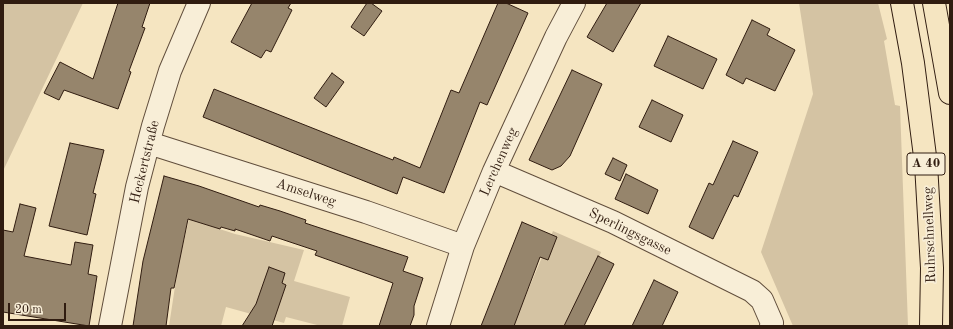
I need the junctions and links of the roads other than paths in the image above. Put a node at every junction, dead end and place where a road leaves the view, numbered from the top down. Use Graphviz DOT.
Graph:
graph roads {
  1 [pos="199,3"];
  2 [pos="574,3"];
  3 [pos="902,3"];
  4 [pos="934,3"];
  5 [pos="950,93"];
  6 [pos="149,143"];
  7 [pos="494,171"];
  8 [pos="462,246"];
  9 [pos="110,326"];
  10 [pos="438,326"];
  11 [pos="771,326"];
  12 [pos="931,326"];
  1 -- 6 [label="street, Heckertstraße"];
  2 -- 7 [label="street, Lerchenweg"];
  3 -- 12 [label="highway, Ruhrschnellweg / A 40"];
  4 -- 5 [label="highway"];
  6 -- 8 [label="street, Amselweg"];
  6 -- 9 [label="street, Heckertstraße"];
  7 -- 8 [label="street, Lerchenweg"];
  7 -- 11 [label="street, Sperlingsgasse"];
  8 -- 10 [label="street, Lerchenweg"];
}
